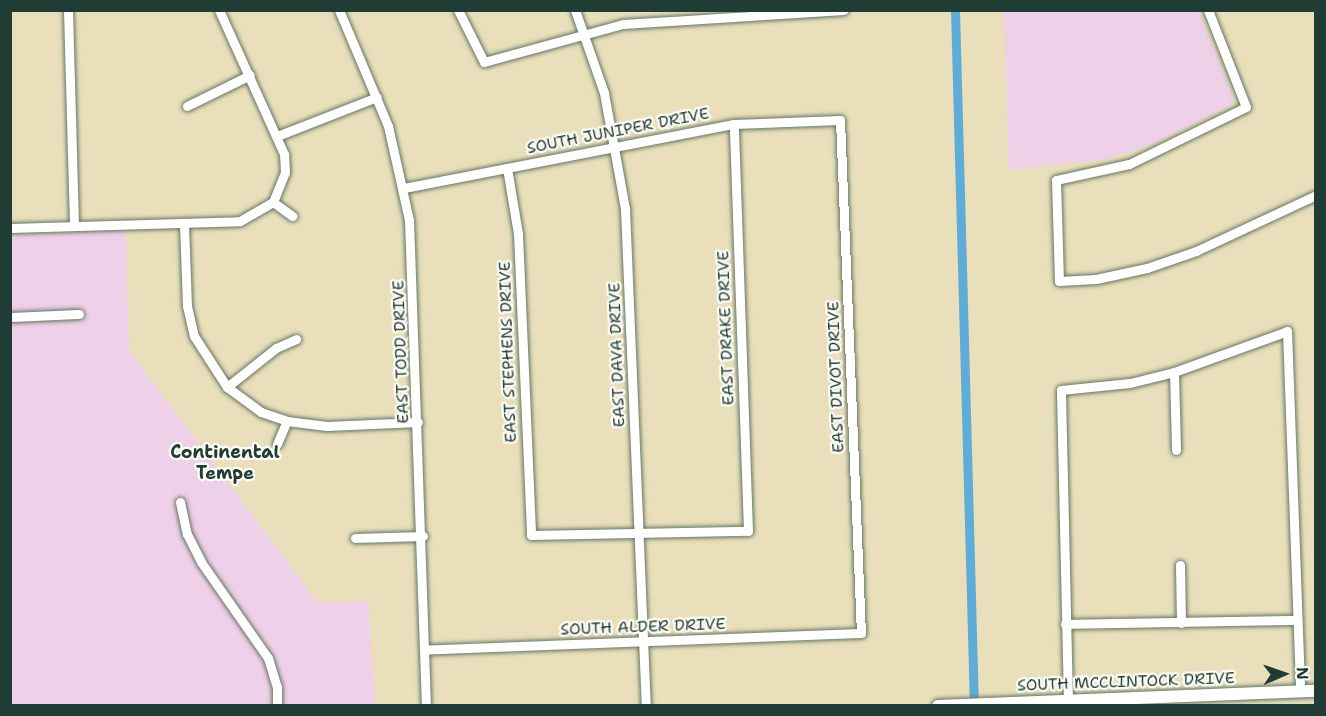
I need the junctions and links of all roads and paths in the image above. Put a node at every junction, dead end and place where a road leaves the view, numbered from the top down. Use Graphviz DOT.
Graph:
graph roads {
  1 [pos="68,10"];
  2 [pos="219,10"];
  3 [pos="339,10"];
  4 [pos="458,10"];
  5 [pos="575,10"];
  6 [pos="1208,10"];
  7 [pos="844,12"];
  8 [pos="735,14"];
  9 [pos="586,36"];
  10 [pos="250,75"];
  11 [pos="377,97"];
  12 [pos="187,106"];
  13 [pos="840,120"];
  14 [pos="734,124"];
  15 [pos="277,136"];
  16 [pos="615,147"];
  17 [pos="507,168"];
  18 [pos="404,188"];
  19 [pos="1316,195"];
  20 [pos="273,202"];
  21 [pos="292,216"];
  22 [pos="184,224"];
  23 [pos="74,226"];
  24 [pos="10,228"];
  25 [pos="79,314"];
  26 [pos="10,317"];
  27 [pos="296,339"];
  28 [pos="1174,372"];
  29 [pos="227,387"];
  30 [pos="286,421"];
  31 [pos="418,422"];
  32 [pos="277,444"];
  33 [pos="1176,450"];
  34 [pos="180,502"];
  35 [pos="638,534"];
  36 [pos="423,536"];
  37 [pos="355,538"];
  38 [pos="1180,565"];
  39 [pos="1297,620"];
  40 [pos="1181,623"];
  41 [pos="1065,624"];
  42 [pos="861,633"];
  43 [pos="644,643"];
  44 [pos="426,650"];
  45 [pos="1316,691"];
  46 [pos="1300,692"];
  47 [pos="1068,700"];
  48 [pos="277,705"];
  49 [pos="426,705"];
  50 [pos="646,705"];
  51 [pos="938,705"];
  52 [pos="957,705"];
  1 -- 23 [label="street"];
  2 -- 10 [label="street"];
  3 -- 11 [label="street, EAST TODD DRIVE"];
  4 -- 9 [label="street"];
  5 -- 9 [label="street, EAST DAVA DRIVE"];
  6 -- 19 [label="street"];
  7 -- 8 [label="street"];
  8 -- 9 [label="street"];
  9 -- 16 [label="street, EAST DAVA DRIVE"];
  10 -- 12 [label="street"];
  10 -- 15 [label="street"];
  11 -- 15 [label="street"];
  11 -- 18 [label="street, EAST TODD DRIVE"];
  13 -- 14 [label="street, SOUTH JUNIPER DRIVE"];
  13 -- 42 [label="street, EAST DIVOT DRIVE"];
  14 -- 16 [label="street, SOUTH JUNIPER DRIVE"];
  14 -- 35 [label="street, EAST DRAKE DRIVE"];
  15 -- 20 [label="street"];
  16 -- 17 [label="street, SOUTH JUNIPER DRIVE"];
  16 -- 35 [label="street, EAST DAVA DRIVE"];
  17 -- 18 [label="street, SOUTH JUNIPER DRIVE"];
  17 -- 35 [label="street, EAST STEPHENS DRIVE"];
  18 -- 31 [label="street, EAST TODD DRIVE"];
  20 -- 21 [label="street"];
  20 -- 22 [label="street"];
  22 -- 23 [label="street"];
  22 -- 29 [label="street"];
  23 -- 24 [label="street"];
  25 -- 26 [label="street"];
  27 -- 29 [label="street"];
  28 -- 33 [label="street"];
  28 -- 39 [label="street"];
  28 -- 41 [label="street"];
  29 -- 30 [label="street"];
  30 -- 31 [label="street"];
  30 -- 32 [label="street"];
  31 -- 36 [label="street, EAST TODD DRIVE"];
  34 -- 48 [label="street"];
  35 -- 43 [label="street, EAST DAVA DRIVE"];
  36 -- 37 [label="street"];
  36 -- 44 [label="street, EAST TODD DRIVE"];
  38 -- 40 [label="street"];
  39 -- 40 [label="street"];
  39 -- 46 [label="street"];
  40 -- 41 [label="street"];
  41 -- 47 [label="street"];
  42 -- 43 [label="street, SOUTH ALDER DRIVE"];
  43 -- 44 [label="street, SOUTH ALDER DRIVE"];
  43 -- 50 [label="street, EAST DAVA DRIVE"];
  44 -- 49 [label="street, EAST TODD DRIVE"];
  45 -- 46 [label="main road, SOUTH MCCLINTOCK DRIVE"];
  46 -- 47 [label="main road, SOUTH MCCLINTOCK DRIVE"];
  47 -- 52 [label="main road, SOUTH MCCLINTOCK DRIVE"];
  51 -- 52 [label="main road, SOUTH MCCLINTOCK DRIVE"];
}
